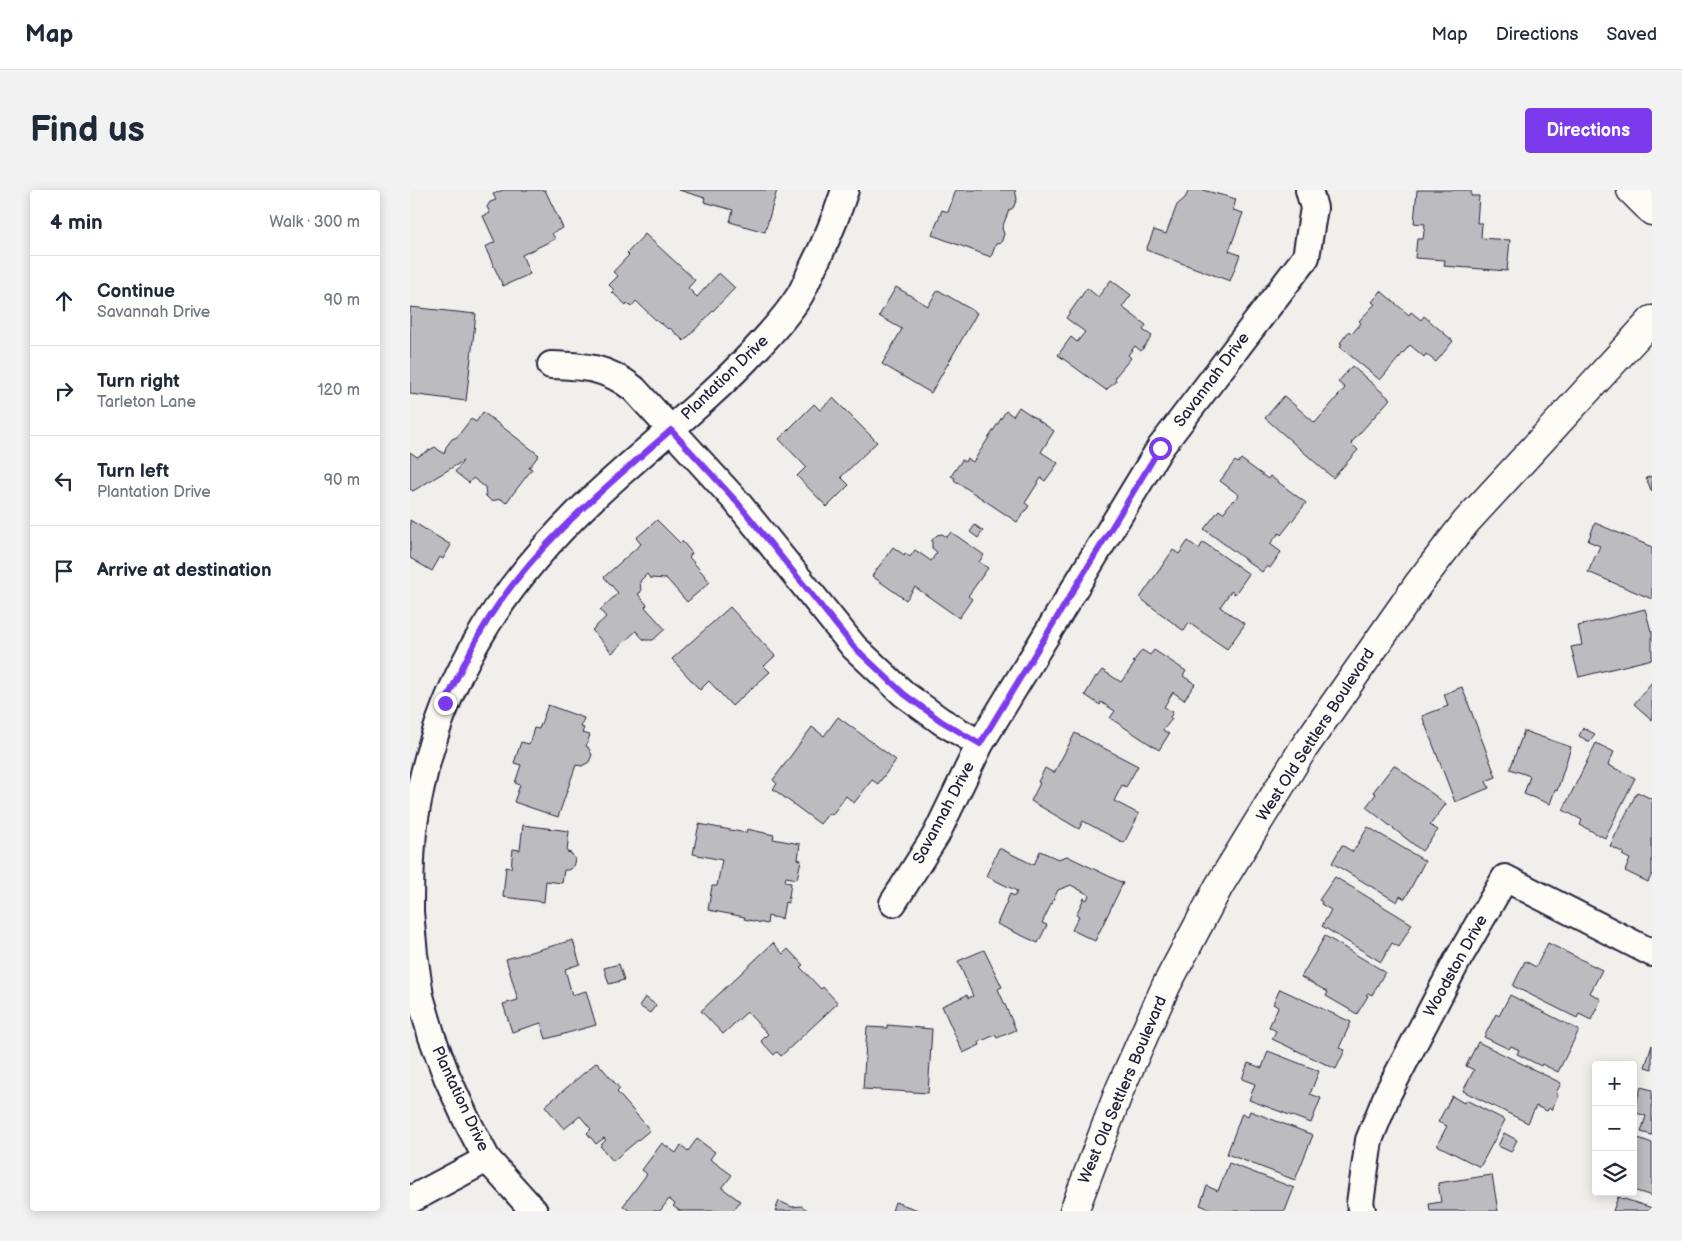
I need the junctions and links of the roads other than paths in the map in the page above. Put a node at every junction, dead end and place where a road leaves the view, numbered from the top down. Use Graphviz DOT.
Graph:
graph roads {
  1 [pos="845,190"];
  2 [pos="1309,190"];
  3 [pos="1631,190"];
  4 [pos="1652,211"];
  5 [pos="1652,320"];
  6 [pos="551,365"];
  7 [pos="671,430"];
  8 [pos="980,744"];
  9 [pos="893,902"];
  10 [pos="410,912"];
  11 [pos="1652,953"];
  12 [pos="487,1159"];
  13 [pos="410,1200"];
  14 [pos="534,1211"];
  15 [pos="1074,1211"];
  16 [pos="1362,1211"];
  1 -- 7 [label="street, Plantation Drive"];
  2 -- 8 [label="street, Savannah Drive"];
  3 -- 4 [label="main road"];
  5 -- 15 [label="main road, West Old Settlers Boulevard"];
  6 -- 7 [label="street"];
  7 -- 8 [label="street"];
  7 -- 10 [label="street, Plantation Drive"];
  8 -- 9 [label="street, Savannah Drive"];
  10 -- 12 [label="street, Plantation Drive"];
  11 -- 16 [label="street, Woodston Drive"];
  12 -- 13 [label="street"];
  12 -- 14 [label="street, Plantation Drive"];
}
